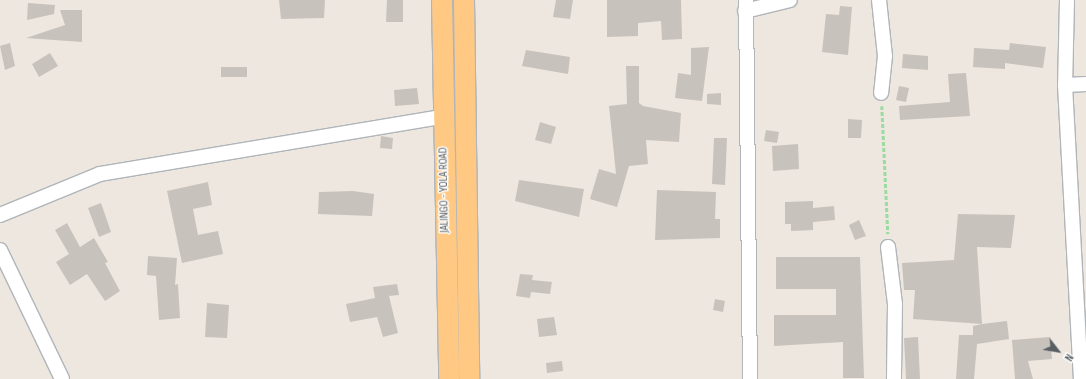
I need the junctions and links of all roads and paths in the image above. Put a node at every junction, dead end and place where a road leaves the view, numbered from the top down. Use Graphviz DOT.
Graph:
graph roads {
  1 [pos="442,0"];
  2 [pos="464,0"];
  3 [pos="790,0"];
  4 [pos="879,0"];
  5 [pos="1067,0"];
  6 [pos="745,5"];
  7 [pos="1086,84"];
  8 [pos="1065,85"];
  9 [pos="881,93"];
  10 [pos="442,117"];
  11 [pos="0,215"];
  12 [pos="888,247"];
  13 [pos="0,250"];
  14 [pos="1081,251"];
  15 [pos="62,379"];
  16 [pos="449,379"];
  17 [pos="469,379"];
  18 [pos="750,379"];
  19 [pos="894,379"];
  20 [pos="1080,379"];
  1 -- 10 [label="highway, JALINGO - YOLA ROAD"];
  2 -- 17 [label="highway"];
  3 -- 6 [label="street"];
  4 -- 9 [label="street"];
  5 -- 8 [label="street"];
  6 -- 18 [label="street"];
  7 -- 8 [label="street"];
  8 -- 14 [label="street"];
  9 -- 12 [label="path"];
  10 -- 11 [label="street"];
  10 -- 16 [label="highway, JALINGO - YOLA ROAD"];
  12 -- 19 [label="street"];
  13 -- 15 [label="street"];
  14 -- 20 [label="street"];
}
